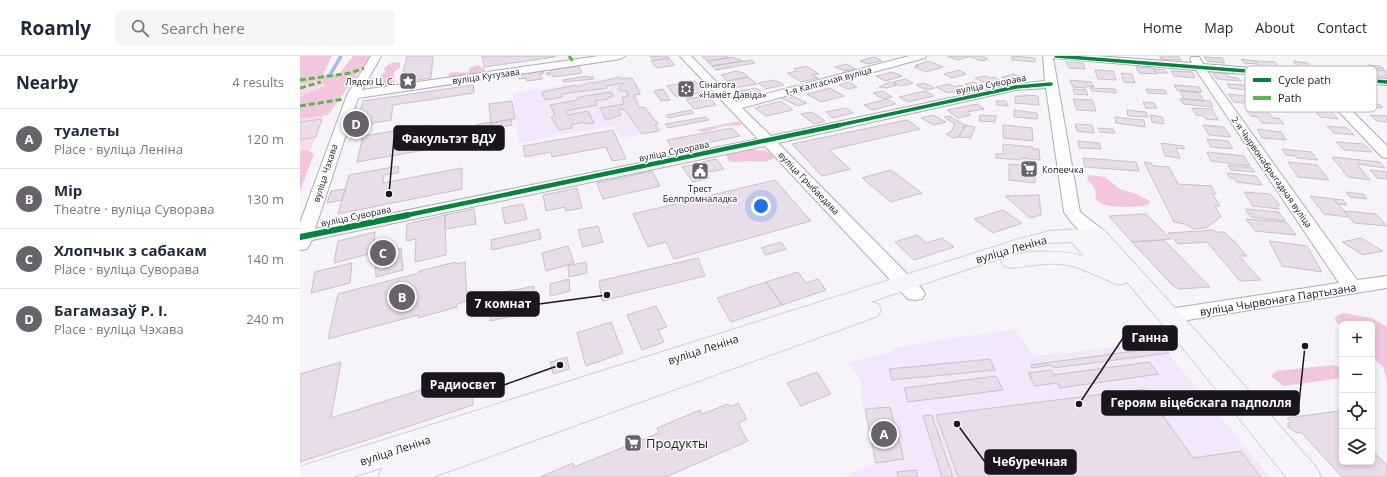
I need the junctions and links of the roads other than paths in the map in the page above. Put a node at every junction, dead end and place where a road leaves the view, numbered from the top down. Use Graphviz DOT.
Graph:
graph roads {
  1 [pos="376,56"];
  2 [pos="620,56"];
  3 [pos="685,56"];
  4 [pos="921,56"];
  5 [pos="1048,56"];
  6 [pos="1056,56"];
  7 [pos="1197,62"];
  8 [pos="1245,68"];
  9 [pos="1377,81"];
  10 [pos="1387,82"];
  11 [pos="1051,84"];
  12 [pos="353,95"];
  13 [pos="734,106"];
  14 [pos="1346,112"];
  15 [pos="768,141"];
  16 [pos="1387,154"];
  17 [pos="1088,236"];
  18 [pos="301,240"];
  19 [pos="1012,261"];
  20 [pos="1123,282"];
  21 [pos="1387,282"];
  22 [pos="910,288"];
  23 [pos="1352,288"];
  24 [pos="1169,316"];
  25 [pos="476,436"];
  26 [pos="311,477"];
  27 [pos="394,477"];
  28 [pos="1305,477"];
  1 -- 12 [label="street, вуліца Чэхава"];
  2 -- 12 [label="street, вуліца Кутузава"];
  3 -- 13 [label="street, вуліца Грыбаедава"];
  4 -- 13 [label="street, 1-я Калгасная вуліца"];
  5 -- 11 [label="street"];
  6 -- 7 [label="street"];
  7 -- 8 [label="street"];
  7 -- 23 [label="street, 2-я Чырвонабрыгадная вуліца"];
  9 -- 10 [label="street"];
  11 -- 15 [label="street, вуліца Суворава"];
  11 -- 17 [label="street"];
  12 -- 18 [label="street, вуліца Чэхава"];
  13 -- 15 [label="street, вуліца Грыбаедава"];
  14 -- 16 [label="street"];
  15 -- 18 [label="street, вуліца Суворава"];
  15 -- 22 [label="street, вуліца Грыбаедава"];
  17 -- 19 [label="main road, вуліца Леніна"];
  17 -- 20 [label="main road"];
  17 -- 22 [label="main road, вуліца Леніна"];
  17 -- 24 [label="main road"];
  19 -- 20 [label="main road"];
  19 -- 22 [label="main road, вуліца Леніна"];
  20 -- 24 [label="main road"];
  21 -- 23 [label="street, вуліца Чырвонага Партызана"];
  22 -- 25 [label="main road, вуліца Леніна"];
  23 -- 24 [label="street, вуліца Чырвонага Партызана"];
  24 -- 28 [label="main road"];
  25 -- 26 [label="main road, вуліца Леніна"];
  25 -- 27 [label="main road, вуліца Леніна"];
}
